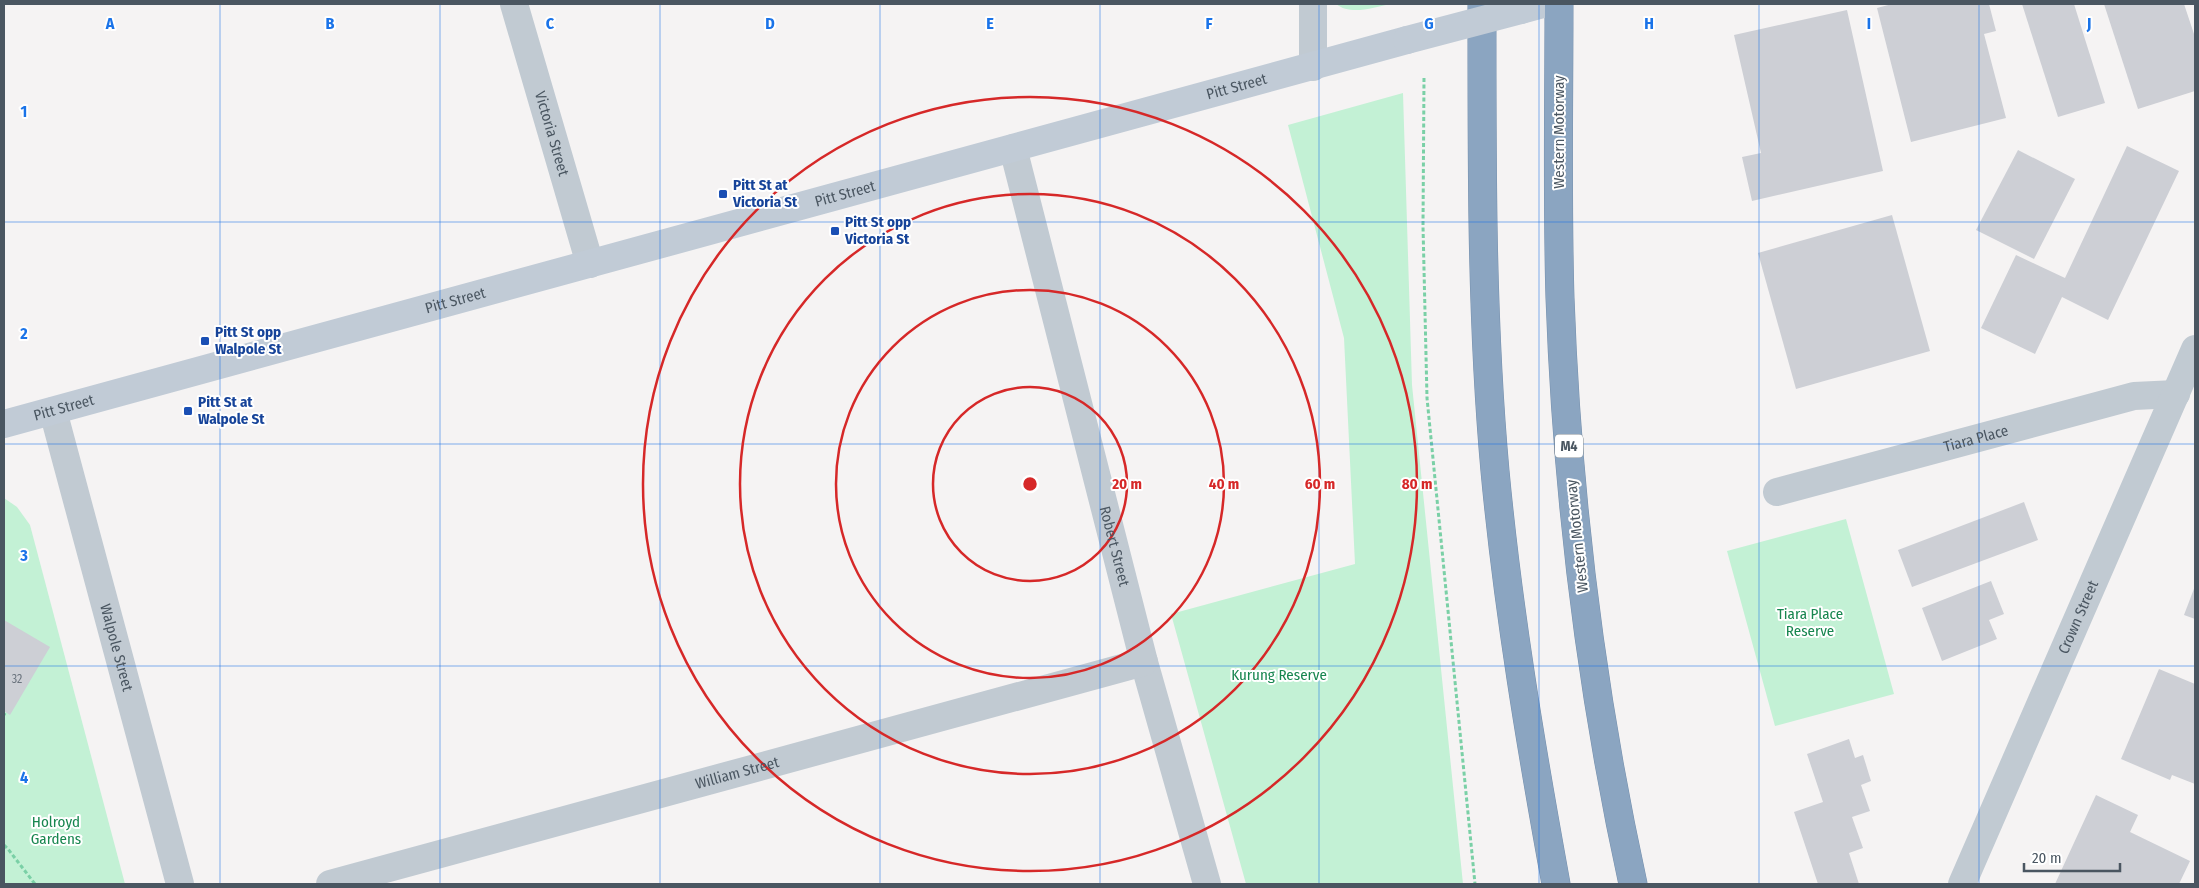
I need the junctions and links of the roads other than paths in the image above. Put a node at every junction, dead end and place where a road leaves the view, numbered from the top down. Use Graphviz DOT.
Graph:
graph roads {
  1 [pos="514,4"];
  2 [pos="1313,4"];
  3 [pos="1482,4"];
  4 [pos="1542,4"];
  5 [pos="1559,4"];
  6 [pos="1313,68"];
  7 [pos="1013,148"];
  8 [pos="590,264"];
  9 [pos="2195,349"];
  10 [pos="2176,394"];
  11 [pos="53,411"];
  12 [pos="4,424"];
  13 [pos="1777,492"];
  14 [pos="1144,662"];
  15 [pos="180,884"];
  16 [pos="330,884"];
  17 [pos="1207,884"];
  18 [pos="1556,884"];
  19 [pos="1634,884"];
  20 [pos="1962,884"];
  1 -- 8 [label="street, Victoria Street"];
  2 -- 6 [label="street"];
  3 -- 18 [label="highway"];
  4 -- 6 [label="main road, Pitt Street, bridge"];
  5 -- 19 [label="highway, Western Motorway / M4"];
  6 -- 7 [label="main road, Pitt Street"];
  7 -- 8 [label="main road, Pitt Street"];
  7 -- 14 [label="street, Robert Street"];
  8 -- 11 [label="main road, Pitt Street"];
  9 -- 10 [label="street, Crown Street"];
  10 -- 13 [label="street, Tiara Place"];
  10 -- 20 [label="street, Crown Street"];
  11 -- 12 [label="main road, Pitt Street"];
  11 -- 15 [label="street, Walpole Street"];
  14 -- 16 [label="street, William Street"];
  14 -- 17 [label="street, Robert Street"];
}
